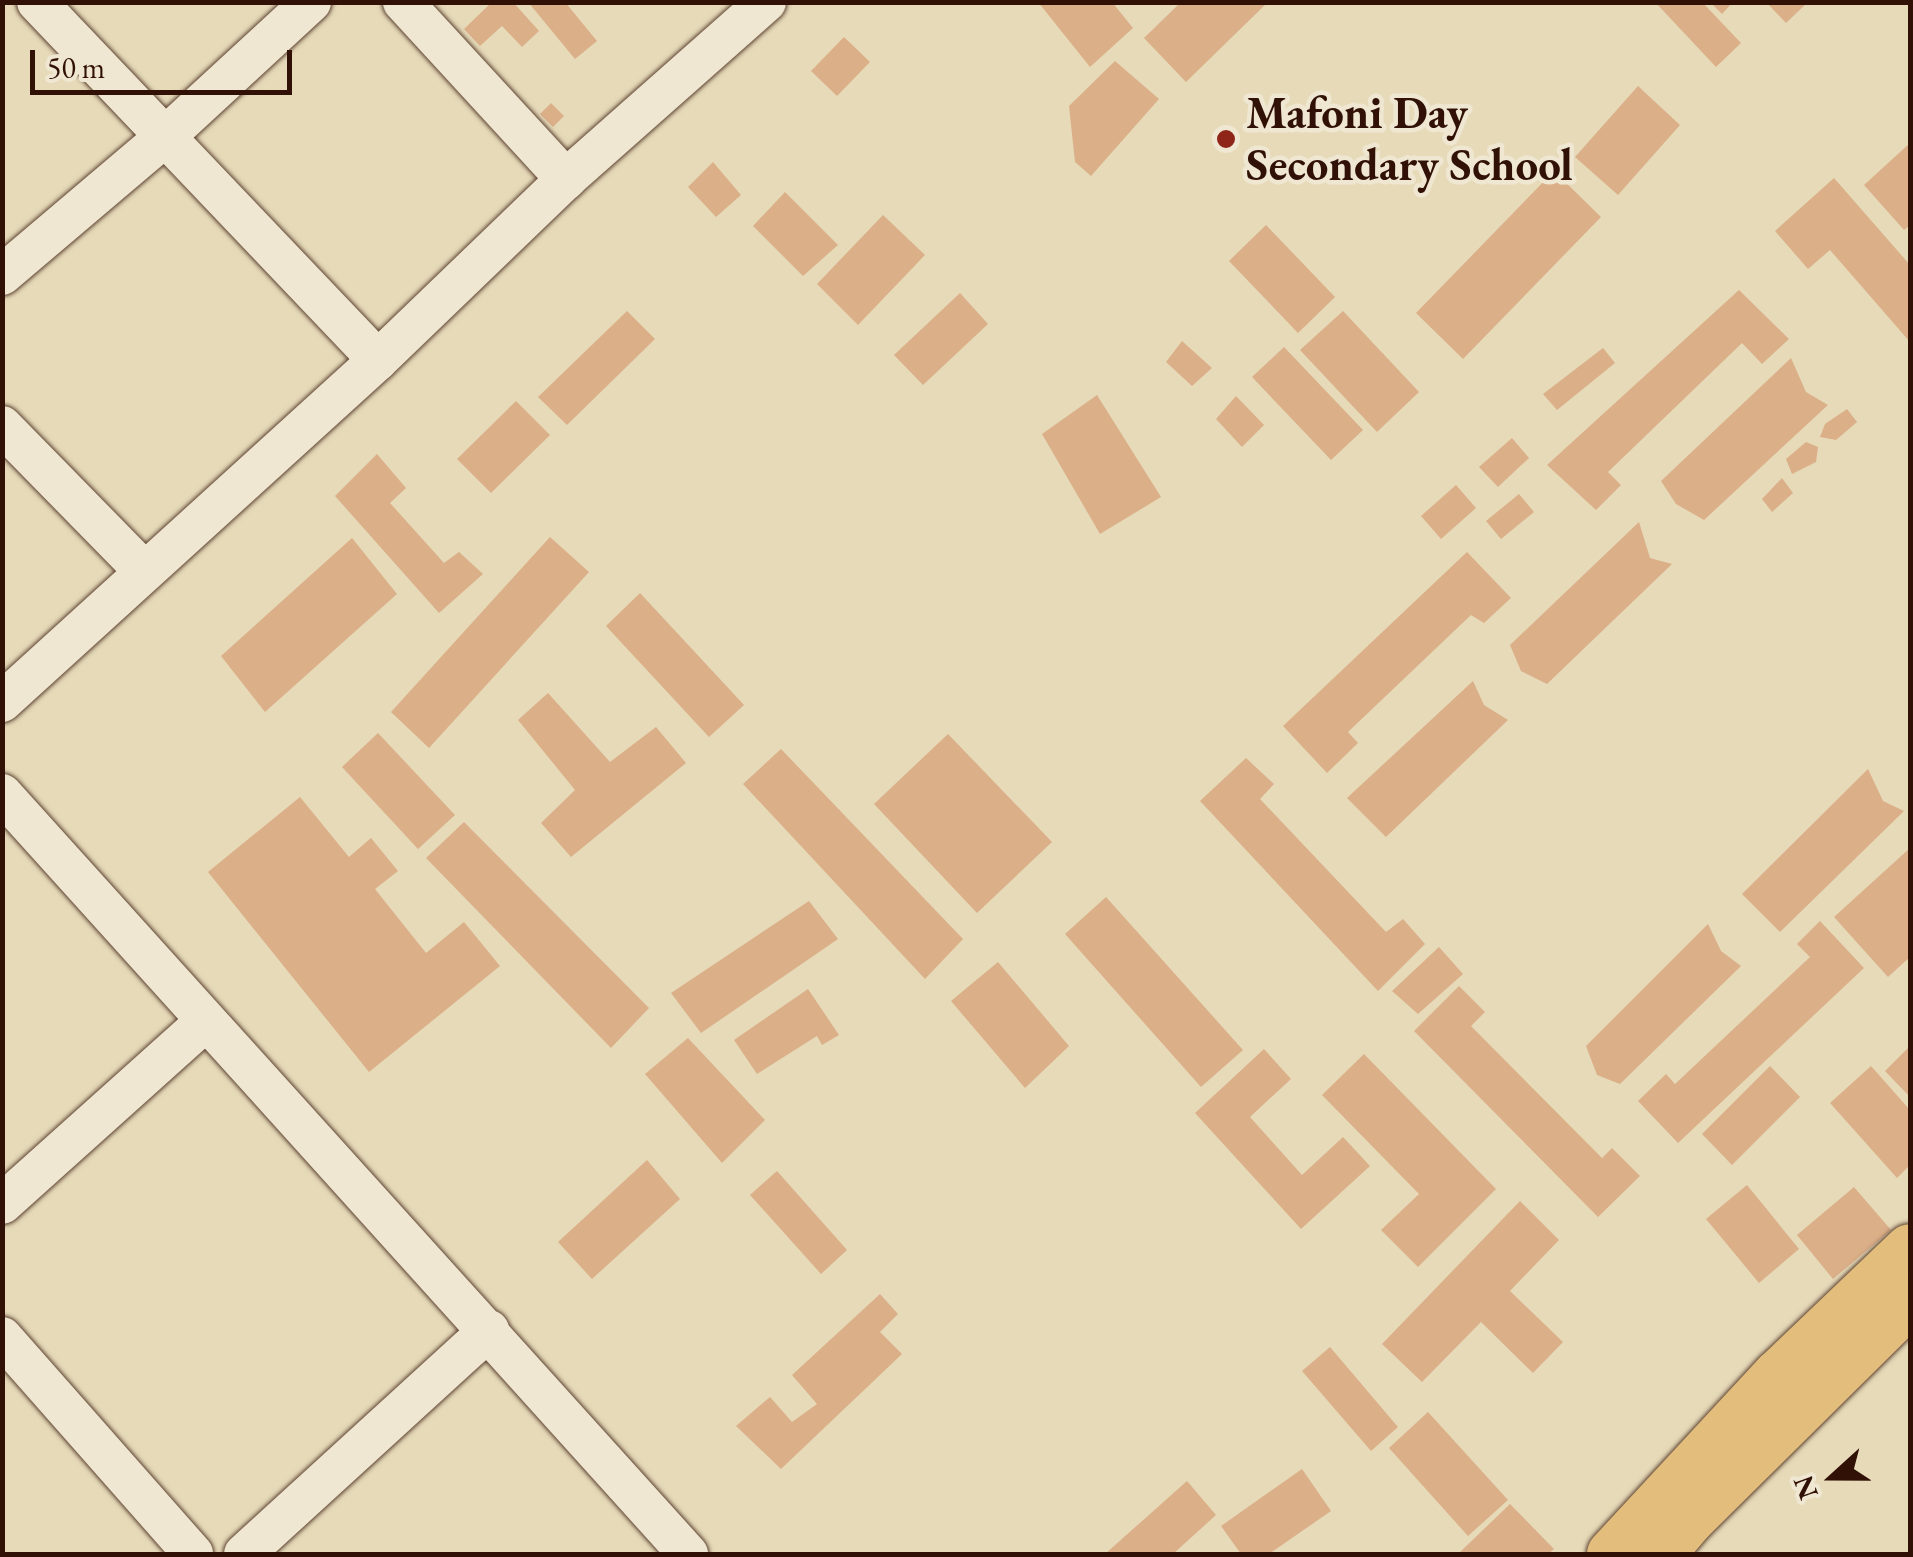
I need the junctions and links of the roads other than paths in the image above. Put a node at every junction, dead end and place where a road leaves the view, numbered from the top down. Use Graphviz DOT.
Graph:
graph roads {
  1 [pos="36,2"];
  2 [pos="311,2"];
  3 [pos="403,2"];
  4 [pos="766,2"];
  5 [pos="167,135"];
  6 [pos="566,179"];
  7 [pos="2,274"];
  8 [pos="378,360"];
  9 [pos="2,426"];
  10 [pos="144,571"];
  11 [pos="2,702"];
  12 [pos="2,794"];
  13 [pos="205,1022"];
  14 [pos="2,1204"];
  15 [pos="1910,1249"];
  16 [pos="1910,1301"];
  17 [pos="489,1330"];
  18 [pos="2,1337"];
  19 [pos="192,1554"];
  20 [pos="244,1554"];
  21 [pos="688,1554"];
  22 [pos="1612,1554"];
  23 [pos="1660,1554"];
  1 -- 5 [label="street"];
  2 -- 5 [label="street"];
  3 -- 6 [label="street"];
  4 -- 6 [label="street"];
  5 -- 7 [label="street"];
  5 -- 8 [label="street"];
  6 -- 8 [label="street"];
  8 -- 10 [label="street"];
  9 -- 10 [label="street"];
  10 -- 11 [label="street"];
  12 -- 13 [label="street"];
  13 -- 14 [label="street"];
  13 -- 17 [label="street"];
  15 -- 22 [label="main road"];
  16 -- 23 [label="main road"];
  17 -- 20 [label="street"];
  17 -- 21 [label="street"];
  18 -- 19 [label="street"];
}
